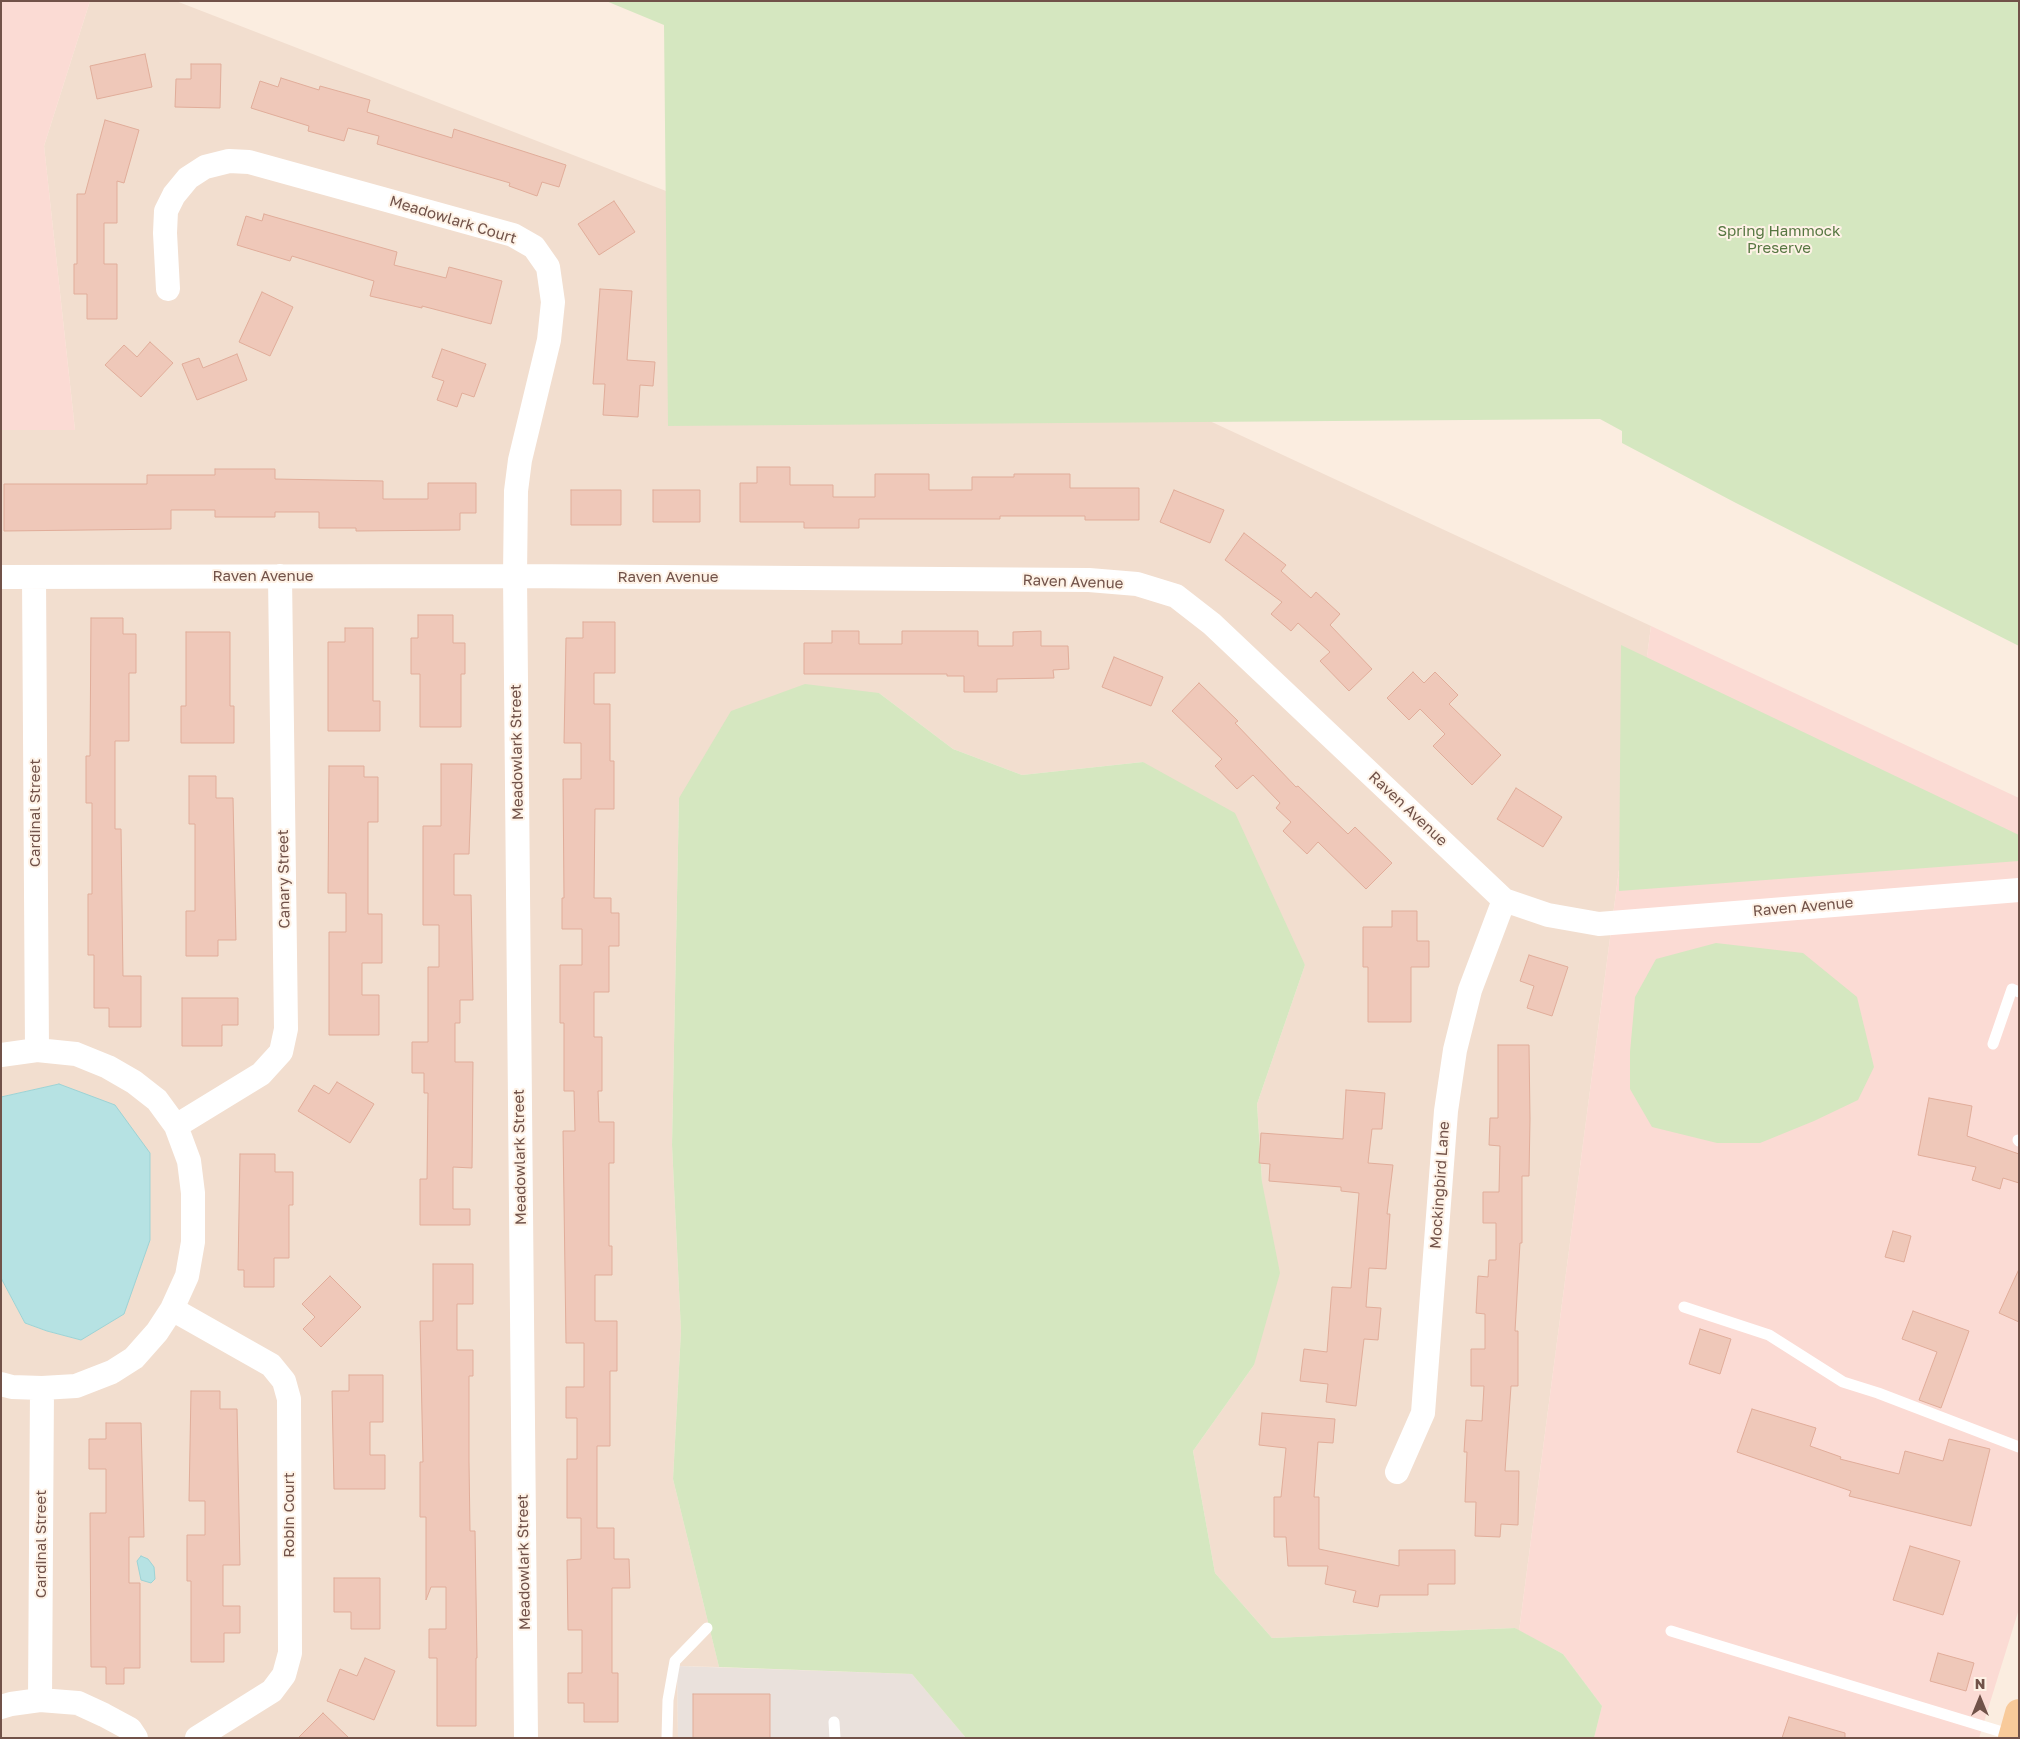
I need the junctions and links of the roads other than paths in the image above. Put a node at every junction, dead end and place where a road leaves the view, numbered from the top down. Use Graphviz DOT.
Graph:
graph roads {
  1 [pos="168,289"];
  2 [pos="280,576"];
  3 [pos="515,576"];
  4 [pos="1,577"];
  5 [pos="34,577"];
  6 [pos="2019,890"];
  7 [pos="1504,900"];
  8 [pos="2019,992"];
  9 [pos="1993,1044"];
  10 [pos="37,1050"];
  11 [pos="1,1055"];
  12 [pos="176,1126"];
  13 [pos="1684,1307"];
  14 [pos="172,1309"];
  15 [pos="1,1384"];
  16 [pos="42,1388"];
  17 [pos="2019,1447"];
  18 [pos="1397,1472"];
  19 [pos="707,1628"];
  20 [pos="1670,1631"];
  21 [pos="40,1700"];
  22 [pos="1,1707"];
  23 [pos="834,1722"];
  24 [pos="2015,1731"];
  25 [pos="136,1738"];
  26 [pos="197,1738"];
  27 [pos="526,1738"];
  28 [pos="667,1738"];
  29 [pos="835,1738"];
  1 -- 3 [label="street, Meadowlark Court"];
  2 -- 3 [label="street, Raven Avenue"];
  2 -- 5 [label="street, Raven Avenue"];
  2 -- 12 [label="street, Canary Street"];
  3 -- 7 [label="street, Raven Avenue"];
  3 -- 27 [label="street, Meadowlark Street"];
  4 -- 5 [label="street, Raven Avenue"];
  5 -- 10 [label="street, Cardinal Street"];
  6 -- 7 [label="street, Raven Avenue"];
  7 -- 18 [label="street, Mockingbird Lane"];
  8 -- 9 [label="lane"];
  10 -- 11 [label="street"];
  10 -- 12 [label="street"];
  12 -- 14 [label="street"];
  13 -- 17 [label="lane"];
  14 -- 16 [label="street"];
  14 -- 26 [label="street, Robin Court"];
  15 -- 16 [label="street"];
  16 -- 21 [label="street, Cardinal Street"];
  19 -- 28 [label="lane"];
  20 -- 24 [label="lane"];
  21 -- 22 [label="street"];
  21 -- 25 [label="street"];
  23 -- 29 [label="lane"];
}
